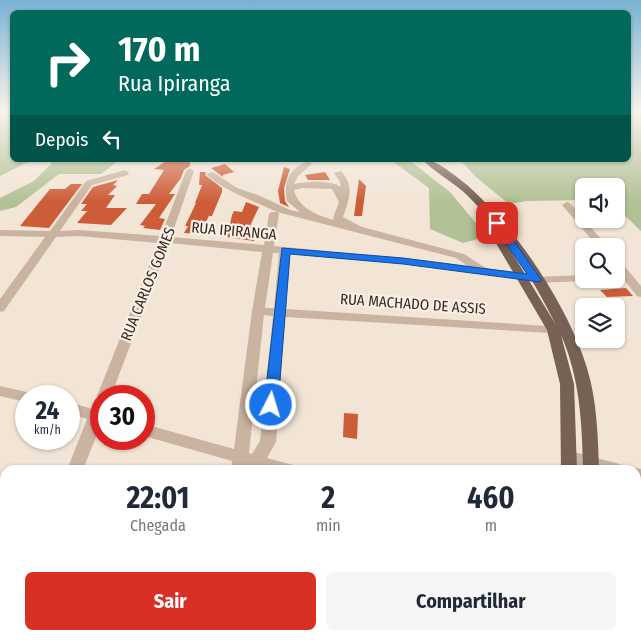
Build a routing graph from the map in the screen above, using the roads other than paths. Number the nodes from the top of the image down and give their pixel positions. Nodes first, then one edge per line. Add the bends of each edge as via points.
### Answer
1 (421, 162) edge
2 (430, 162) edge
3 (308, 164) dead end
4 (190, 171) dead end
5 (125, 173) dead end
6 (338, 173) dead end
7 (210, 174) dead end
8 (290, 186) junction
9 (344, 202) junction
10 (568, 205) dead end
11 (274, 214) dead end
12 (312, 217) junction
13 (333, 220) junction
14 (0, 232) edge
15 (51, 234) junction
16 (595, 238) edge
17 (166, 240) junction
18 (269, 249) junction
19 (286, 250) junction
20 (486, 272) junction
21 (522, 276) junction
22 (575, 278) edge
23 (625, 279) edge
24 (536, 280) junction
25 (641, 293) edge
26 (0, 308) edge
27 (258, 312) junction
28 (279, 312) junction
29 (553, 330) junction
30 (566, 331) junction
31 (108, 385) edge
32 (0, 391) edge
33 (15, 394) edge
34 (155, 434) edge
35 (90, 436) edge
36 (240, 463) edge
37 (569, 464) edge
38 (77, 465) edge
39 (256, 465) edge
40 (591, 465) edge

1 - 21 main road via 453,186 478,212
2 - 24 main road via 475,198 497,223
3 - 8 street via 295,173
4 - 17 street, RUA CARLOS GOMES
5 - 15 street via 89,183
6 - 9 street via 346,183
7 - 12 street via 234,190 287,212
8 - 9 street via 334,186
8 - 12 street via 292,201
9 - 13 street
10 - 16 street
11 - 18 street
12 - 13 street
13 - 20 street via 460,256
14 - 15 street, RUA IPIRANGA
15 - 17 street, RUA IPIRANGA
15 - 26 street
17 - 18 street, RUA IPIRANGA
17 - 31 street, RUA CARLOS GOMES
18 - 19 street, RUA IPIRANGA
18 - 27 street
19 - 20 street, RUA IPIRANGA
19 - 28 street
20 - 21 street, RUA IPIRANGA
21 - 24 street, RUA IPIRANGA
21 - 29 main road
22 - 24 street, RUA IPIRANGA
23 - 25 street
24 - 30 main road
27 - 28 street, RUA MACHADO DE ASSIS
27 - 36 street
28 - 29 street, RUA MACHADO DE ASSIS
28 - 39 street via 268,442
29 - 30 street, RUA MACHADO DE ASSIS
29 - 37 main road via 567,384
30 - 40 main road via 584,385
32 - 33 street
34 - 36 street
35 - 38 street

